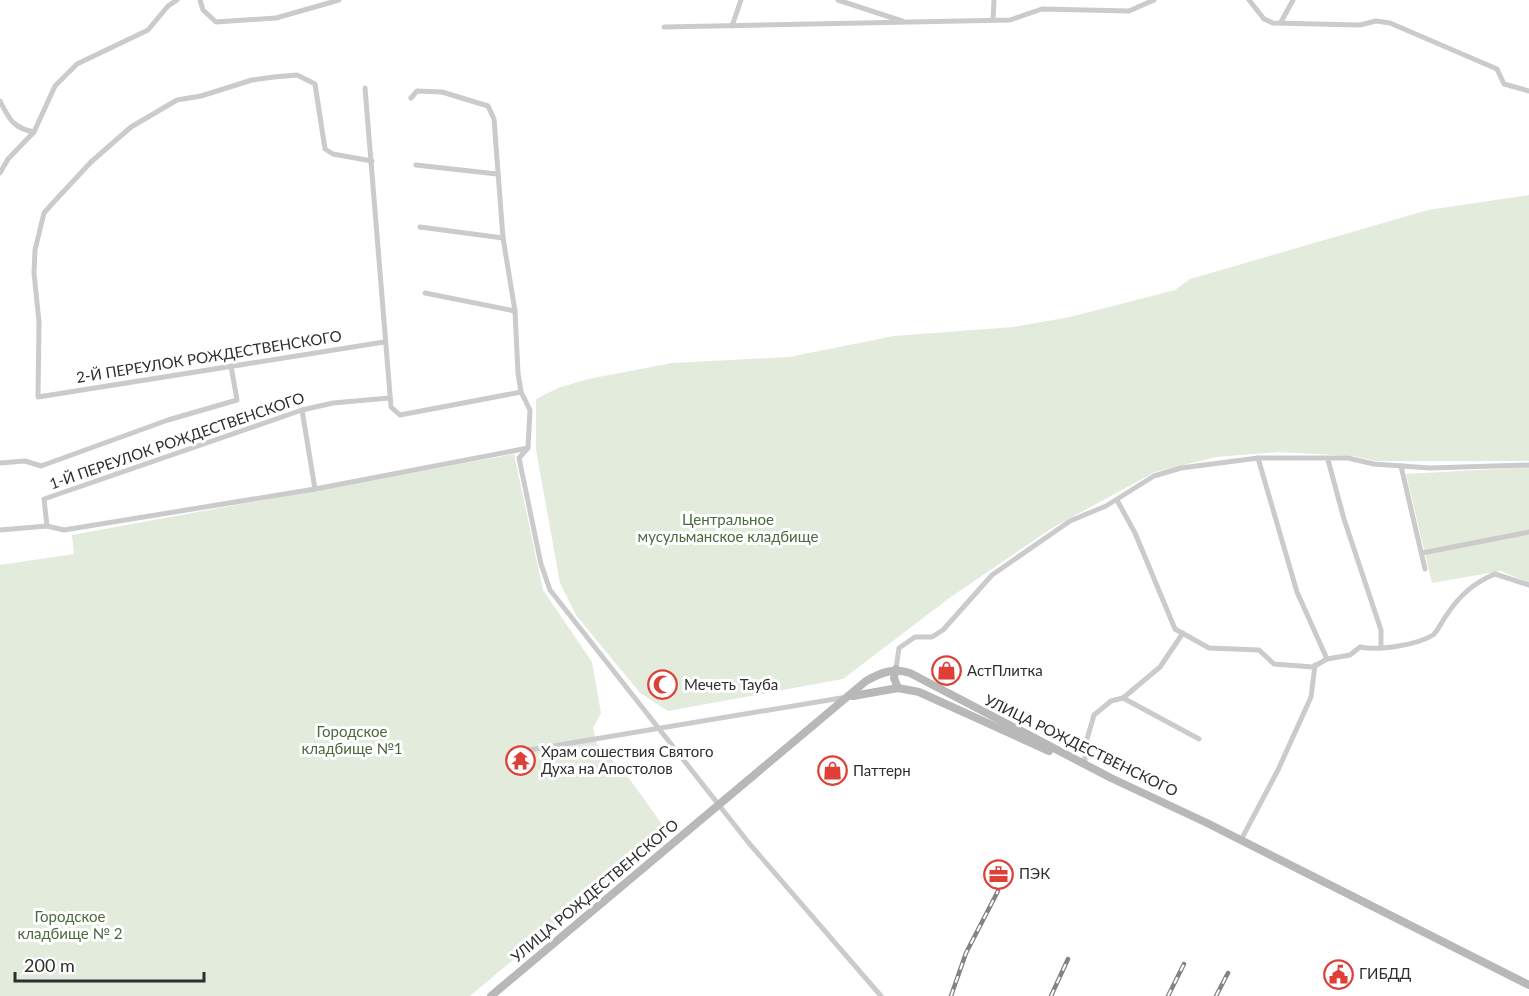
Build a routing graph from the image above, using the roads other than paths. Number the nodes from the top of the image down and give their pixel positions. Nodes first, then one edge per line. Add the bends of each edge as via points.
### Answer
1 (177, 0) edge
2 (200, 0) edge
3 (339, 0) edge
4 (741, 0) edge
5 (853, 0) edge
6 (994, 0) edge
7 (1154, 0) edge
8 (1249, 0) edge
9 (1293, 0) edge
10 (841, 1) edge
11 (993, 20) junction
12 (906, 22) junction
13 (1281, 22) junction
14 (732, 26) junction
15 (664, 27) dead end
16 (365, 88) dead end
17 (1529, 90) edge
18 (411, 98) dead end
19 (0, 101) edge
20 (34, 132) junction
21 (0, 155) edge
22 (8, 159) junction
23 (372, 161) junction
24 (416, 165) dead end
25 (0, 173) edge
26 (497, 174) junction
27 (420, 227) dead end
28 (503, 238) junction
29 (425, 293) dead end
30 (515, 311) junction
31 (384, 342) junction
32 (231, 366) junction
33 (521, 392) junction
34 (389, 398) junction
35 (302, 410) junction
36 (528, 448) junction
37 (1258, 458) junction
38 (1328, 460) junction
39 (0, 463) edge
40 (1529, 465) edge
41 (1401, 466) junction
42 (315, 489) junction
43 (1117, 500) junction
44 (47, 526) junction
45 (0, 530) edge
46 (1529, 532) edge
47 (1422, 553) junction
48 (1425, 569) dead end
49 (1529, 585) edge
50 (1184, 633) junction
51 (1381, 648) junction
52 (1327, 659) junction
53 (1315, 665) junction
54 (896, 669) junction
55 (910, 673) junction
56 (902, 689) junction
57 (850, 696) junction
58 (1123, 698) junction
59 (658, 727) junction
60 (1199, 738) dead end
61 (529, 750) dead end
62 (1085, 764) junction
63 (1111, 778) junction
64 (720, 805) junction
65 (1241, 840) junction
66 (1529, 985) edge
67 (491, 996) edge
68 (881, 996) edge

1 - 20 street via 148,30 77,64 55,86
2 - 3 street via 203,10 216,22 276,18
4 - 14 street
5 - 10 street
6 - 11 street
7 - 11 street via 1129,11 1042,9 1010,20
8 - 13 street via 1264,19
9 - 13 street
10 - 12 street
11 - 12 street
12 - 14 street
13 - 17 street via 1390,23 1497,69 1504,84
14 - 15 street
16 - 23 street
18 - 26 street via 417,91 428,90 488,106 494,119
19 - 20 street via 11,124
20 - 22 street
21 - 22 street
22 - 25 street
23 - 31 street
23 - 32 street, 2-Й ПЕРЕУЛОК РОЖДЕСТВЕНСКОГО via 325,149 315,84 297,75 252,80 177,100 131,127 90,162 44,213 34,273 39,322 38,397
24 - 26 street
26 - 28 street
27 - 28 street
28 - 30 street
29 - 30 street
30 - 33 street
31 - 32 street, 2-Й ПЕРЕУЛОК РОЖДЕСТВЕНСКОГО
31 - 34 street
32 - 39 street via 237,400 178,416 41,466 25,461
33 - 34 street via 400,415 391,407
33 - 36 street via 530,410
34 - 35 street, 1-Й ПЕРЕУЛОК РОЖДЕСТВЕНСКОГО
35 - 42 street
35 - 44 street, 1-Й ПЕРЕУЛОК РОЖДЕСТВЕНСКОГО via 44,499
36 - 42 street
36 - 59 street via 519,458 550,590
37 - 38 street
37 - 43 street via 1181,468 1154,476
37 - 52 street via 1297,592
38 - 41 street via 1348,458
38 - 51 street via 1381,630
40 - 41 street
41 - 47 street
42 - 44 street via 63,530
43 - 50 street via 1175,629
43 - 54 street via 1070,521 992,575 943,630 932,637 915,637 899,648
44 - 45 street
46 - 47 street
47 - 48 street
49 - 51 street via 1495,574 1477,582 1434,634
50 - 53 street via 1209,648 1259,650 1274,664
50 - 58 street via 1160,667
51 - 52 street via 1360,647 1350,655
52 - 53 street
53 - 65 street via 1311,697
54 - 55 main road, УЛИЦА РОЖДЕСТВЕНСКОГО
54 - 56 main road via 894,678
54 - 57 main road, УЛИЦА РОЖДЕСТВЕНСКОГО via 881,672
55 - 56 main road via 912,686
55 - 62 main road, УЛИЦА РОЖДЕСТВЕНСКОГО
56 - 57 main road
56 - 63 main road via 919,692
57 - 59 street
57 - 64 main road, УЛИЦА РОЖДЕСТВЕНСКОГО
58 - 60 street
58 - 62 street via 1111,701 1094,715
59 - 61 street
59 - 64 street
62 - 63 main road, УЛИЦА РОЖДЕСТВЕНСКОГО
63 - 65 main road, УЛИЦА РОЖДЕСТВЕНСКОГО
64 - 67 main road, УЛИЦА РОЖДЕСТВЕНСКОГО
64 - 68 street
65 - 66 main road, УЛИЦА РОЖДЕСТВЕНСКОГО

